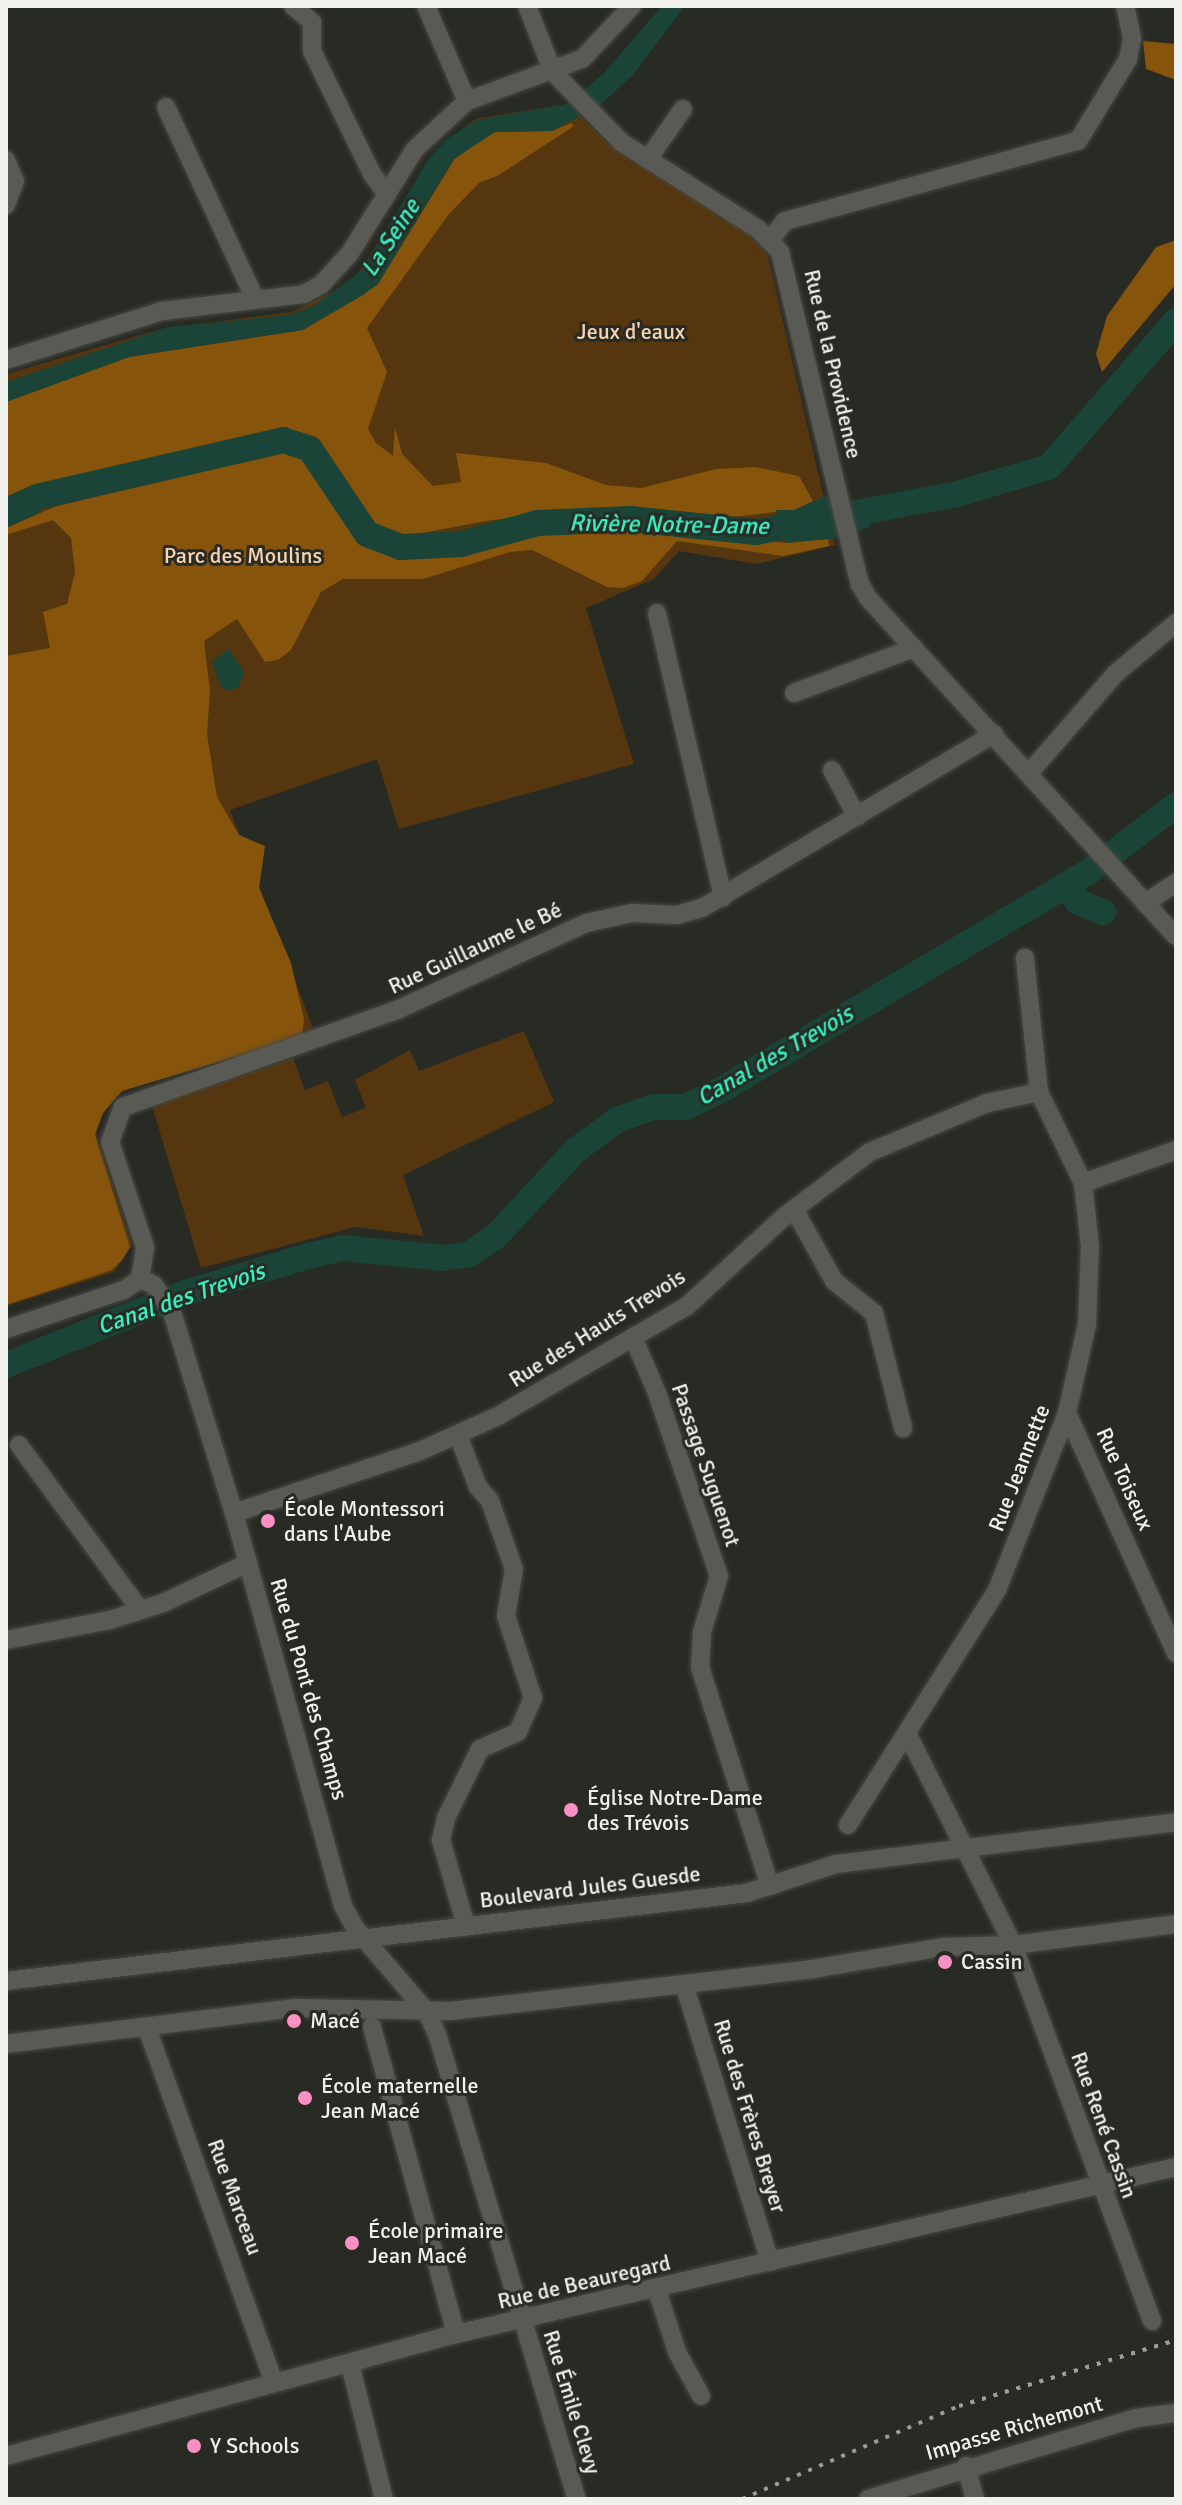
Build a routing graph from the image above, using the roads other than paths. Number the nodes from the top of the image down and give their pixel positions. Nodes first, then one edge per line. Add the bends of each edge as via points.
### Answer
1 (293, 6) edge
2 (426, 6) edge
3 (527, 6) edge
4 (632, 6) edge
5 (1125, 6) edge
6 (553, 72) junction
7 (467, 101) junction
8 (166, 107) dead end
9 (683, 109) dead end
10 (648, 159) junction
11 (6, 160) edge
12 (387, 194) junction
13 (6, 205) edge
14 (771, 239) junction
15 (255, 299) junction
16 (6, 360) edge
17 (657, 613) dead end
18 (1176, 623) edge
19 (914, 648) junction
20 (794, 693) dead end
21 (994, 734) junction
22 (832, 770) dead end
23 (1030, 772) junction
24 (857, 817) junction
25 (1176, 883) edge
26 (723, 897) junction
27 (1145, 903) junction
28 (1176, 936) edge
29 (1025, 958) dead end
30 (1039, 1092) junction
31 (1176, 1150) edge
32 (1083, 1183) junction
33 (794, 1209) junction
34 (147, 1282) junction
35 (6, 1329) edge
36 (633, 1337) junction
37 (1067, 1413) junction
38 (903, 1428) dead end
39 (458, 1435) junction
40 (19, 1445) dead end
41 (234, 1513) junction
42 (248, 1563) junction
43 (140, 1610) junction
44 (6, 1640) edge
45 (1176, 1653) edge
46 (909, 1737) junction
47 (1176, 1822) edge
48 (848, 1825) dead end
49 (964, 1848) junction
50 (770, 1886) junction
51 (1176, 1924) edge
52 (466, 1926) junction
53 (363, 1938) junction
54 (1013, 1945) junction
55 (6, 1981) edge
56 (684, 1984) junction
57 (427, 2012) junction
58 (372, 2027) dead end
59 (147, 2028) junction
60 (6, 2044) edge
61 (1176, 2167) edge
62 (1100, 2185) junction
63 (770, 2262) junction
64 (657, 2290) junction
65 (520, 2320) junction
66 (1152, 2321) dead end
67 (456, 2334) junction
68 (350, 2364) junction
69 (274, 2383) junction
70 (701, 2396) dead end
71 (1176, 2413) edge
72 (6, 2456) edge
73 (966, 2466) junction
74 (384, 2499) edge
75 (577, 2499) edge
76 (868, 2499) edge
77 (975, 2499) edge

1 - 12 street via 312,22 312,51
2 - 7 street
3 - 6 street
4 - 6 street via 598,48
5 - 14 street via 1132,38 1128,59 1078,141 785,221
6 - 7 street
6 - 10 street via 621,142
7 - 12 street via 415,149
8 - 15 street
9 - 10 street
10 - 14 street
11 - 13 street via 15,181
12 - 15 street via 350,253 321,285 304,294
14 - 19 street, Rue de la Providence via 786,268 868,598
15 - 16 street via 162,311
17 - 26 street
18 - 23 street via 1116,673
19 - 20 street
19 - 21 street, Rue de la Providence
21 - 23 street, Rue de la Providence
21 - 24 street, Rue Guillaume le Bé
22 - 24 street
23 - 27 street, Rue de la Providence
24 - 26 street, Rue Guillaume le Bé
25 - 27 street
26 - 34 street, Rue Guillaume le Bé via 677,915 632,913 586,923 397,1010 123,1107 110,1142 145,1247
27 - 28 street, Rue de la Providence
29 - 30 street, Rue Jeannette
30 - 32 street, Rue Jeannette
30 - 33 street, Rue des Hauts Trevois via 987,1103 870,1152
31 - 32 street
32 - 37 street, Rue Jeannette via 1090,1247 1087,1324
33 - 36 street, Rue des Hauts Trevois via 687,1306
33 - 38 street via 834,1281 874,1313
34 - 35 street
34 - 41 street, Rue du Pont des Champs via 172,1312
36 - 39 street, Rue des Hauts Trevois
36 - 50 street, Passage Suguenot via 719,1576 702,1632 700,1667
37 - 45 street, Rue Toiseux
37 - 46 street, Rue Jeannette via 997,1590
39 - 41 street, Rue des Hauts Trevois
39 - 52 street via 478,1487 490,1501 514,1569 506,1616 533,1698 518,1732 480,1749 446,1818 441,1840
40 - 43 street
41 - 42 street, Rue du Pont des Champs
42 - 43 street
42 - 53 street, Rue du Pont des Champs via 343,1906
43 - 44 street
46 - 48 street, Rue Jeannette
46 - 49 street, Rue René Cassin
47 - 49 street, Boulevard Jules Guesde
49 - 50 street, Boulevard Jules Guesde via 836,1864
49 - 54 street, Rue René Cassin
50 - 52 street, Boulevard Jules Guesde
51 - 54 street
52 - 53 street, Boulevard Jules Guesde
53 - 55 street, Boulevard Jules Guesde
53 - 57 street, Rue du Pont des Champs
54 - 56 street via 944,1947
54 - 62 street, Rue René Cassin
56 - 57 street
56 - 63 street, Rue des Frères Breyer
57 - 59 street via 297,2008
57 - 65 street, Rue Émile Clevy
58 - 67 street
59 - 60 street
59 - 69 street, Rue Marceau
61 - 62 street, Rue de Beauregard
62 - 63 street, Rue de Beauregard
62 - 66 street, Rue René Cassin
63 - 64 street, Rue de Beauregard
64 - 65 street, Rue de Beauregard
64 - 70 street via 677,2352
65 - 67 street, Rue de Beauregard
65 - 75 street, Rue Émile Clevy
67 - 68 street, Rue de Beauregard
68 - 69 street, Rue de Beauregard
68 - 74 street
69 - 72 street, Rue de Beauregard
71 - 73 street, Impasse Richemont via 1136,2418
73 - 76 street, Impasse Richemont
73 - 77 street

